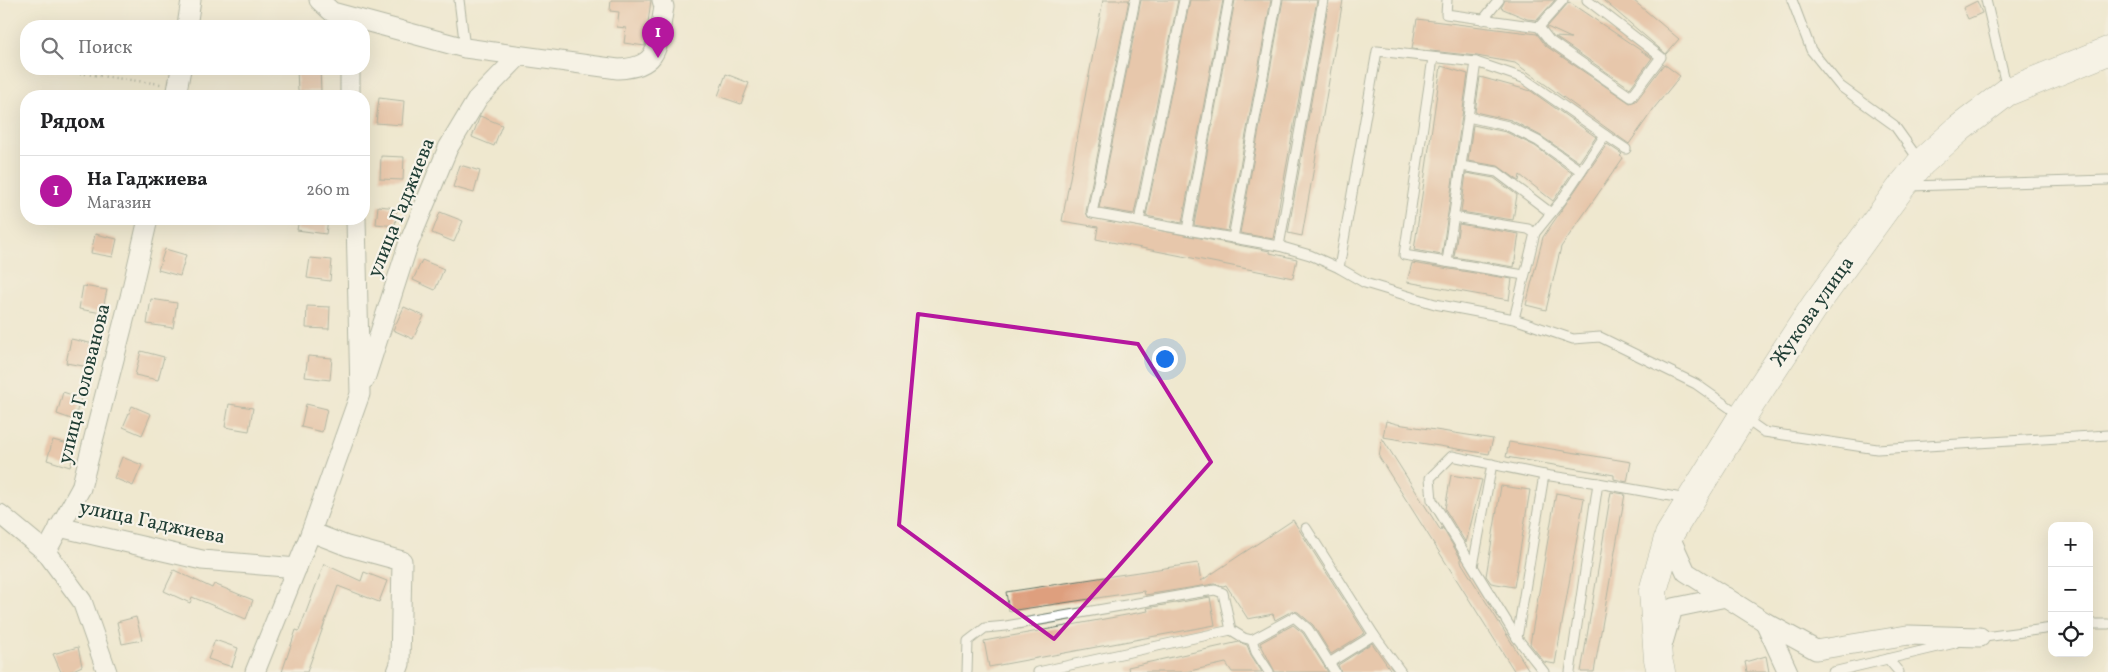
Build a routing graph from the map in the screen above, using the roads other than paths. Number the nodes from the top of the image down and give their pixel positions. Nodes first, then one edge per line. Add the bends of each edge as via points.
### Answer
1 (191, 0) edge
2 (459, 0) edge
3 (662, 0) edge
4 (1135, 0) edge
5 (1184, 0) edge
6 (1229, 0) edge
7 (1277, 0) edge
8 (1323, 0) edge
9 (1447, 0) edge
10 (1499, 0) edge
11 (1563, 0) edge
12 (1587, 0) edge
13 (1792, 0) edge
14 (1986, 0) edge
15 (330, 13) edge
16 (188, 20) edge
17 (357, 20) edge
18 (1483, 20) junction
19 (370, 23) edge
20 (1539, 28) junction
21 (465, 48) junction
22 (2108, 51) edge
23 (519, 56) junction
24 (1433, 58) junction
25 (1476, 62) junction
26 (350, 75) edge
27 (350, 90) edge
28 (2007, 92) junction
29 (1468, 117) junction
30 (1605, 135) junction
31 (1626, 149) dead end
32 (1921, 163) junction
33 (1461, 166) junction
34 (1581, 171) junction
35 (2108, 180) edge
36 (1902, 186) junction
37 (1551, 213) junction
38 (1453, 217) junction
39 (1139, 221) junction
40 (147, 225) edge
41 (356, 225) edge
42 (1187, 230) junction
43 (1534, 233) junction
44 (1233, 238) junction
45 (1279, 246) junction
46 (1447, 262) junction
47 (1339, 268) junction
48 (1524, 275) junction
49 (1514, 319) junction
50 (360, 394) junction
51 (1742, 417) junction
52 (2108, 435) edge
53 (1492, 464) junction
54 (1544, 475) junction
55 (1598, 483) junction
56 (1691, 499) junction
57 (0, 514) edge
58 (59, 527) junction
59 (1306, 528) dead end
60 (311, 532) junction
61 (1669, 535) junction
62 (46, 552) junction
63 (1473, 566) junction
64 (297, 568) junction
65 (1726, 597) junction
66 (1765, 622) junction
67 (2093, 624) edge
68 (2108, 624) edge
69 (2048, 628) edge
70 (1231, 630) junction
71 (1374, 635) junction
72 (1980, 637) junction
73 (1517, 638) junction
74 (1252, 640) junction
75 (1888, 659) junction
76 (1329, 662) junction
77 (1660, 665) edge
78 (108, 672) edge
79 (255, 672) edge
80 (397, 672) edge
81 (967, 672) edge
82 (1038, 672) edge
83 (1269, 672) edge
84 (1335, 672) edge
85 (1401, 672) edge
86 (1544, 672) edge
87 (1570, 672) edge
88 (1788, 672) edge
89 (1833, 672) edge
90 (1899, 672) edge

1 - 16 street
2 - 21 lane
3 - 23 street via 664,7 655,52 646,63 636,68 618,69
4 - 39 lane via 1092,213
5 - 39 lane
6 - 42 lane
7 - 44 lane
8 - 45 lane
9 - 18 lane via 1446,14
10 - 18 lane
11 - 20 lane
12 - 20 lane via 1661,57 1631,96 1550,41
13 - 32 lane via 1811,50 1840,86 1894,125
14 - 28 lane
15 - 17 street
18 - 20 lane
19 - 21 street
21 - 23 street
22 - 28 main road, Жукова улица
23 - 50 street, улица Гаджиева via 478,98 448,148 408,245
24 - 25 lane
24 - 46 lane via 1404,255
24 - 47 lane via 1378,51
25 - 29 lane
25 - 30 lane via 1524,78
26 - 27 street
28 - 32 main road, Жукова улица
29 - 33 lane
29 - 34 lane via 1508,126 1538,141
30 - 31 lane
30 - 34 lane
32 - 36 main road, Жукова улица
33 - 37 lane via 1497,172
33 - 38 lane
34 - 37 lane
35 - 36 lane
36 - 51 main road, Жукова улица via 1816,304
37 - 43 lane
38 - 43 lane via 1528,229
38 - 46 lane
39 - 42 lane
40 - 58 street, улица Голованова via 82,488
41 - 50 street, улица Гаджиева
42 - 44 lane
43 - 48 lane
44 - 45 lane
45 - 47 lane
46 - 48 lane
47 - 49 lane via 1365,283 1435,304
48 - 49 lane
49 - 51 lane via 1573,339 1600,337 1696,384
50 - 60 street, улица Гаджиева
51 - 52 lane via 1764,432 1876,449
51 - 56 main road, Жукова улица
53 - 54 lane
53 - 63 lane
53 - 63 lane via 1452,456 1430,478 1432,500
54 - 55 lane
54 - 73 lane
55 - 56 lane
55 - 87 lane
56 - 61 main road, Жукова улица
57 - 62 street
58 - 62 street, улица Голованова
58 - 64 street, улица Гаджиева via 202,560
59 - 71 lane
60 - 64 street, улица Гаджиева
60 - 80 street via 402,561 400,664
61 - 65 street via 1686,572
61 - 77 main road, Жукова улица via 1653,591
62 - 78 street via 82,601
63 - 73 lane
64 - 79 street, улица Гаджиева
65 - 66 street
65 - 77 street via 1673,608
66 - 72 street via 1816,650 1908,635
66 - 88 street
67 - 68 lane
69 - 72 lane
70 - 74 lane
70 - 81 lane via 1223,594 1214,590 1195,593 985,628 968,641
70 - 82 lane
71 - 76 lane
71 - 85 lane
72 - 75 lane
73 - 86 lane
74 - 76 lane via 1294,617 1308,629
74 - 83 lane
75 - 89 lane
75 - 90 lane
76 - 84 lane

